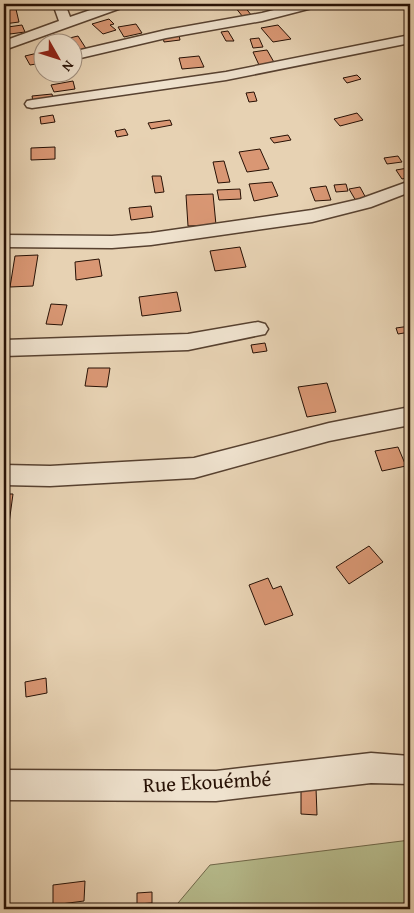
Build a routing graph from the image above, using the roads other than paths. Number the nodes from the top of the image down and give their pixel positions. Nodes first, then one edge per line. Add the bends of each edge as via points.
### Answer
1 (59, 4) edge
2 (119, 4) edge
3 (311, 4) edge
4 (66, 23) junction
5 (410, 39) edge
6 (4, 46) edge
7 (82, 54) edge
8 (32, 104) dead end
9 (410, 186) edge
10 (4, 241) edge
11 (258, 329) dead end
12 (4, 348) edge
13 (410, 416) edge
14 (4, 474) edge
15 (410, 770) edge
16 (4, 785) edge

1 - 4 street
2 - 4 street
3 - 7 street
4 - 6 street
5 - 8 street via 226,76
9 - 10 street via 365,203 312,216 151,239
11 - 12 street via 188,342
13 - 14 street via 329,432 194,468 50,476
15 - 16 street, Rue Ekouémbé via 371,768 216,786

